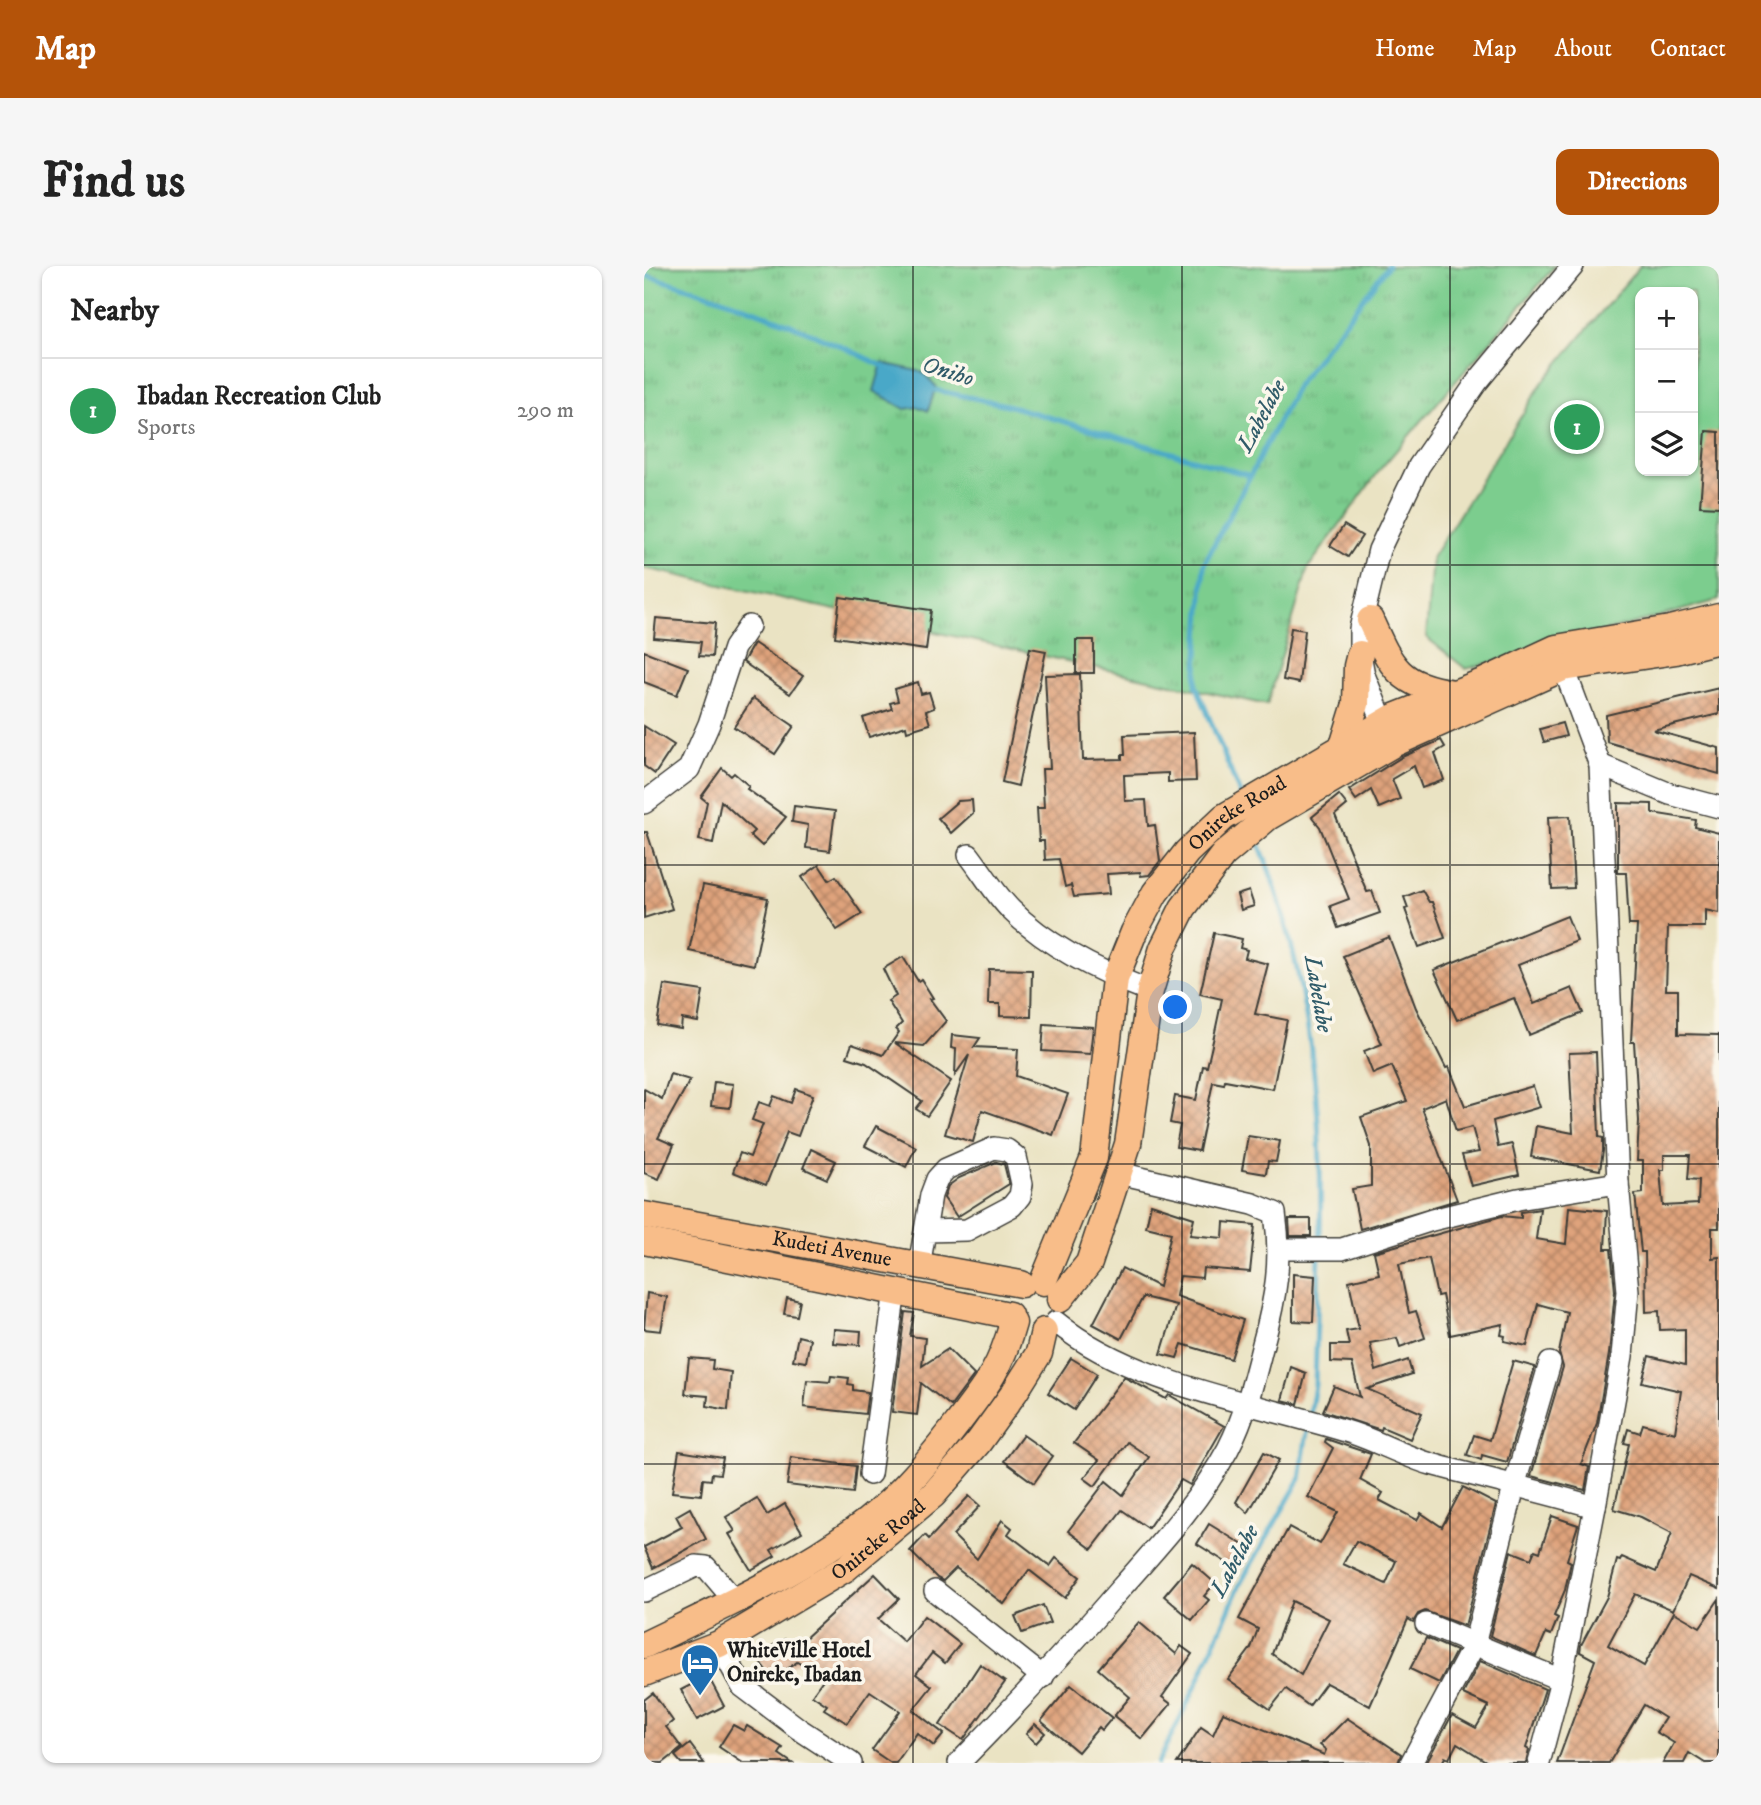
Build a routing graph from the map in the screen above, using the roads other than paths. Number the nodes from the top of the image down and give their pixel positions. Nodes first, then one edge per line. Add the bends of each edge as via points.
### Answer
1 (1573, 266) edge
2 (1372, 582) junction
3 (1719, 617) edge
4 (1370, 620) junction
5 (749, 626) dead end
6 (1719, 640) edge
7 (1360, 654) junction
8 (1560, 658) junction
9 (1454, 693) junction
10 (1393, 731) junction
11 (1343, 746) junction
12 (1600, 765) junction
13 (644, 803) edge
14 (1262, 807) junction
15 (1719, 807) edge
16 (969, 855) dead end
17 (1115, 979) junction
18 (1150, 991) junction
19 (1119, 1173) junction
20 (1618, 1183) junction
21 (644, 1215) edge
22 (926, 1231) junction
23 (644, 1241) edge
24 (1280, 1249) junction
25 (919, 1267) junction
26 (895, 1290) junction
27 (1045, 1304) junction
28 (1011, 1319) junction
29 (1550, 1363) dead end
30 (1247, 1406) junction
31 (870, 1474) dead end
32 (1515, 1483) junction
33 (1595, 1507) junction
34 (644, 1591) edge
35 (935, 1591) dead end
36 (735, 1601) junction
37 (1426, 1624) dead end
38 (719, 1644) junction
39 (644, 1645) edge
40 (1474, 1645) junction
41 (644, 1673) edge
42 (1043, 1678) junction
43 (1561, 1680) junction
44 (851, 1763) edge
45 (959, 1763) edge
46 (1411, 1763) edge
47 (1539, 1763) edge

1 - 2 street via 1477,382 1419,466 1379,550
2 - 4 street
2 - 7 street via 1360,629
3 - 8 main road, Onireke Road
4 - 9 main road via 1385,653 1409,682
4 - 10 street via 1374,667
5 - 13 street via 734,648 689,769
6 - 8 main road, Onireke Road via 1676,651
7 - 10 street via 1364,675
7 - 11 main road via 1356,704
8 - 9 main road, Onireke Road
8 - 10 main road, Onireke Road
8 - 12 street
9 - 10 main road, Onireke Road
10 - 11 main road, Onireke Road
10 - 14 main road, Onireke Road
11 - 14 main road, Onireke Road
12 - 15 street via 1670,794
12 - 20 street
14 - 17 main road, Onireke Road via 1224,817 1187,852 1154,893
14 - 18 main road, Onireke Road via 1241,840 1215,865 1183,908 1163,948
16 - 17 street via 1011,910
17 - 18 street
17 - 27 main road, Onireke Road via 1094,1158
18 - 19 main road, Onireke Road via 1136,1106
19 - 24 street via 1253,1203 1275,1213
19 - 27 main road, Onireke Road via 1089,1263
20 - 24 street via 1518,1199 1342,1249
20 - 33 street via 1628,1291 1622,1356
21 - 25 main road, Kudeti Avenue
22 - 22 street via 931,1195 946,1169 994,1148 1016,1157 1022,1184 1012,1206 967,1230
22 - 25 street
23 - 26 main road, Kudeti Avenue
24 - 30 street via 1267,1329
25 - 27 main road, Kudeti Avenue
26 - 28 main road, Kudeti Avenue
26 - 31 street
27 - 28 main road, Kudeti Avenue via 1033,1333
27 - 28 main road, Onireke Road via 1009,1297
27 - 30 street via 1081,1343
27 - 38 main road, Onireke Road via 1039,1353 978,1443 933,1495 846,1568
28 - 36 main road, Onireke Road via 1003,1360 993,1377 920,1472 868,1520 811,1560
29 - 32 street
30 - 32 street via 1351,1433 1429,1463
30 - 42 street via 1205,1488
32 - 33 street
32 - 40 street
33 - 43 street
34 - 36 street via 696,1566 706,1567
35 - 42 street
36 - 39 main road, Onireke Road
37 - 40 street
38 - 41 main road, Onireke Road
38 - 44 street via 742,1686
40 - 43 street
40 - 46 street
42 - 45 street
43 - 47 street

